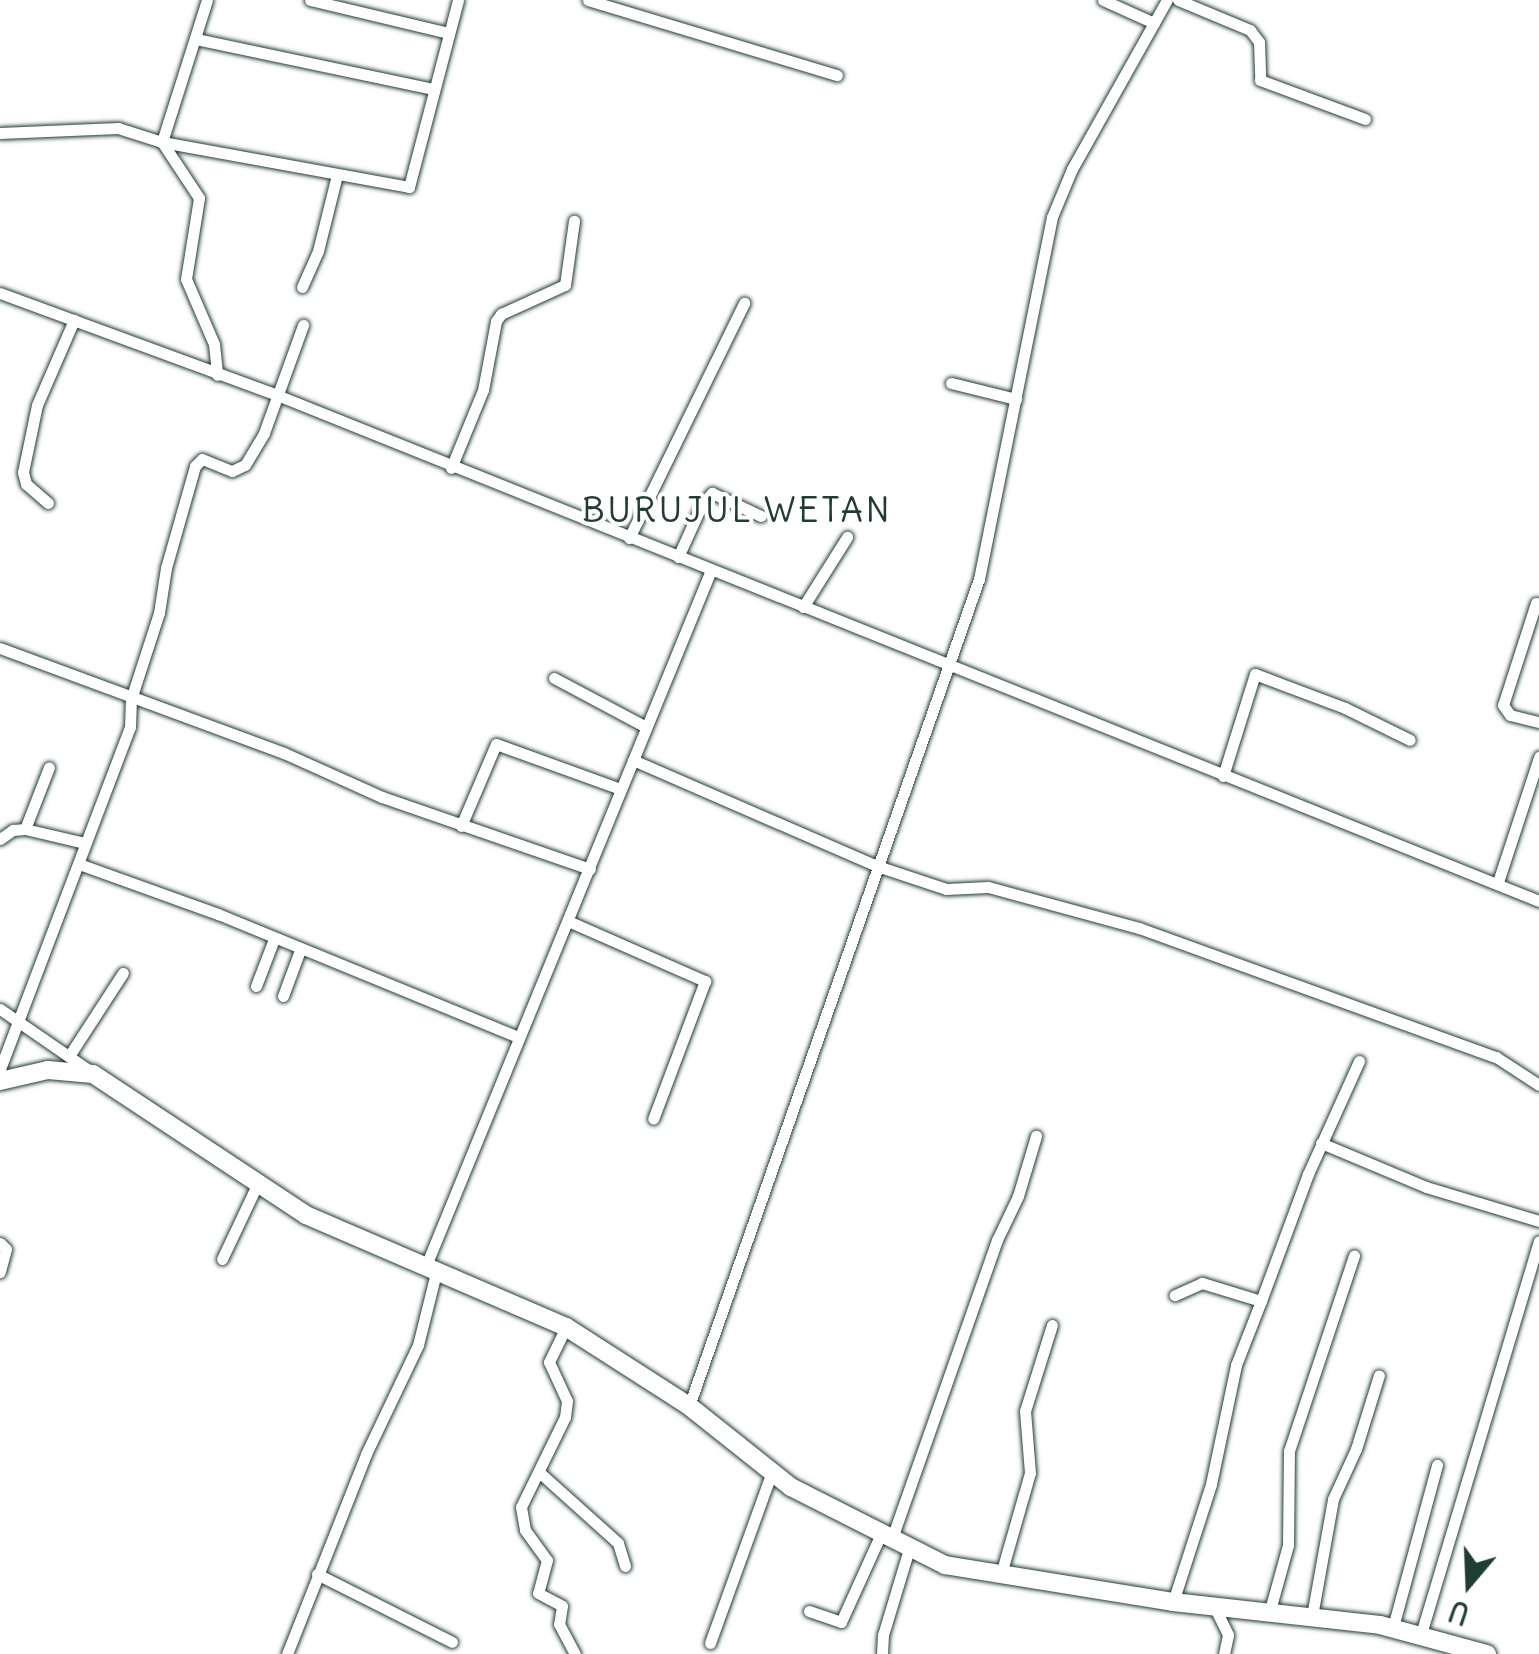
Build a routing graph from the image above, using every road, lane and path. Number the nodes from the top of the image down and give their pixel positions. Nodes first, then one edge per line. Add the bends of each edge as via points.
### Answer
1 (207, 0) edge
2 (310, 0) edge
3 (458, 0) edge
4 (588, 0) edge
5 (1103, 0) edge
6 (1167, 0) edge
7 (1178, 0) edge
8 (1154, 23) junction
9 (450, 34) junction
10 (196, 39) junction
11 (837, 75) dead end
12 (434, 89) junction
13 (1364, 119) dead end
14 (0, 133) edge
15 (162, 142) junction
16 (337, 175) junction
17 (574, 221) dead end
18 (302, 287) dead end
19 (0, 293) edge
20 (744, 303) dead end
21 (74, 320) junction
22 (302, 325) dead end
23 (218, 375) junction
24 (951, 383) dead end
25 (277, 395) junction
26 (1016, 398) junction
27 (452, 468) junction
28 (48, 503) dead end
29 (761, 516) dead end
30 (847, 536) dead end
31 (629, 538) junction
32 (678, 556) junction
33 (711, 570) junction
34 (1536, 603) edge
35 (804, 608) junction
36 (0, 648) edge
37 (946, 665) junction
38 (554, 678) dead end
39 (131, 699) junction
40 (1539, 722) edge
41 (646, 726) junction
42 (1410, 740) dead end
43 (1539, 758) edge
44 (633, 760) junction
45 (49, 767) dead end
46 (1223, 776) junction
47 (620, 790) junction
48 (461, 826) junction
49 (25, 830) junction
50 (0, 839) edge
51 (86, 843) junction
52 (79, 864) junction
53 (878, 866) junction
54 (590, 870) junction
55 (1498, 882) junction
56 (1539, 902) edge
57 (568, 921) junction
58 (274, 939) junction
59 (300, 950) junction
60 (122, 973) dead end
61 (256, 986) dead end
62 (283, 996) dead end
63 (0, 1009) edge
64 (20, 1020) junction
65 (518, 1037) junction
66 (69, 1056) junction
67 (1360, 1061) dead end
68 (0, 1069) edge
69 (93, 1074) junction
70 (0, 1081) edge
71 (1539, 1084) edge
72 (653, 1119) dead end
73 (1036, 1136) dead end
74 (1321, 1143) junction
75 (258, 1184) junction
76 (1539, 1221) edge
77 (1539, 1241) edge
78 (0, 1243) edge
79 (1354, 1256) dead end
80 (222, 1258) dead end
81 (430, 1270) junction
82 (0, 1272) edge
83 (1532, 1287) edge
84 (1175, 1295) dead end
85 (1261, 1301) junction
86 (1052, 1325) dead end
87 (566, 1327) junction
88 (1379, 1375) dead end
89 (689, 1406) junction
90 (1438, 1465) dead end
91 (539, 1472) junction
92 (772, 1472) junction
93 (893, 1542) junction
94 (625, 1566) dead end
95 (317, 1574) junction
96 (1001, 1574) junction
97 (1174, 1602) junction
98 (1215, 1608) junction
99 (1270, 1610) junction
100 (808, 1611) dead end
101 (1312, 1616) junction
102 (1393, 1628) junction
103 (1420, 1634) junction
104 (452, 1642) dead end
105 (710, 1644) dead end
106 (287, 1654) edge
107 (575, 1654) edge
108 (882, 1654) edge
109 (1224, 1654) edge
110 (1487, 1654) edge

1 - 10 street
2 - 9 street
3 - 9 street
4 - 11 street
5 - 8 street
6 - 8 street
7 - 13 street via 1250,30 1259,42 1256,74 1266,84
8 - 26 street via 1052,216
9 - 12 street
10 - 12 street
10 - 15 street
12 - 16 street via 409,187
14 - 15 street via 118,128
15 - 16 street
15 - 23 street via 199,198 186,279 212,338
16 - 18 street
17 - 27 street via 565,285 496,321 483,390
19 - 21 street
20 - 31 street
21 - 23 street
21 - 28 street via 37,405 23,472 26,484
22 - 25 street
23 - 25 street
24 - 26 street
25 - 27 street
25 - 39 street via 241,469 208,460 195,466
26 - 37 street via 991,532
27 - 31 street
29 - 32 street via 712,493
30 - 35 street
31 - 32 street
32 - 33 street
33 - 35 street
33 - 41 street
34 - 40 street via 1503,706 1510,715
35 - 37 street
36 - 39 street
37 - 46 street
37 - 53 street
38 - 41 street
39 - 48 street
39 - 51 street via 130,728
41 - 44 street
42 - 46 street via 1255,674
43 - 55 street
44 - 47 street
44 - 53 street
45 - 49 street
46 - 55 street
47 - 48 street via 496,744
47 - 54 street
48 - 54 street
49 - 50 street
49 - 51 street
51 - 52 street
52 - 58 street
52 - 64 street
53 - 71 street via 946,890 988,886 1139,928 1496,1057
53 - 89 street
54 - 57 street
55 - 56 street
57 - 65 street
57 - 72 street via 706,981
58 - 59 street
58 - 61 street
59 - 62 street
59 - 65 street
60 - 66 street
63 - 64 street
64 - 66 street
64 - 68 street
65 - 81 street
66 - 69 street
67 - 74 street
69 - 70 highway via 48,1070
69 - 75 highway
73 - 93 street
74 - 76 street via 1426,1187
74 - 85 street
75 - 80 street
75 - 81 highway via 330,1227
77 - 83 street
78 - 82 street via 6,1249
79 - 99 street via 1288,1452 1288,1545
81 - 87 highway
81 - 95 street via 418,1346
83 - 103 street
84 - 85 street via 1202,1283
85 - 97 street via 1236,1364 1210,1484
86 - 96 street via 1025,1411 1030,1473
87 - 89 highway
87 - 91 street via 549,1362 567,1401 565,1416
88 - 101 street via 1333,1499
89 - 92 highway
90 - 102 street
91 - 94 street via 618,1543
91 - 107 street via 523,1500 522,1521 547,1560 538,1592 562,1606 559,1623
92 - 93 highway
92 - 105 street
93 - 96 highway via 945,1564
93 - 100 street via 841,1622
93 - 108 street
95 - 104 street
95 - 106 street
96 - 97 highway
97 - 98 highway
98 - 99 highway
98 - 109 street via 1228,1635
99 - 101 highway
101 - 102 highway
102 - 103 highway
103 - 110 highway

